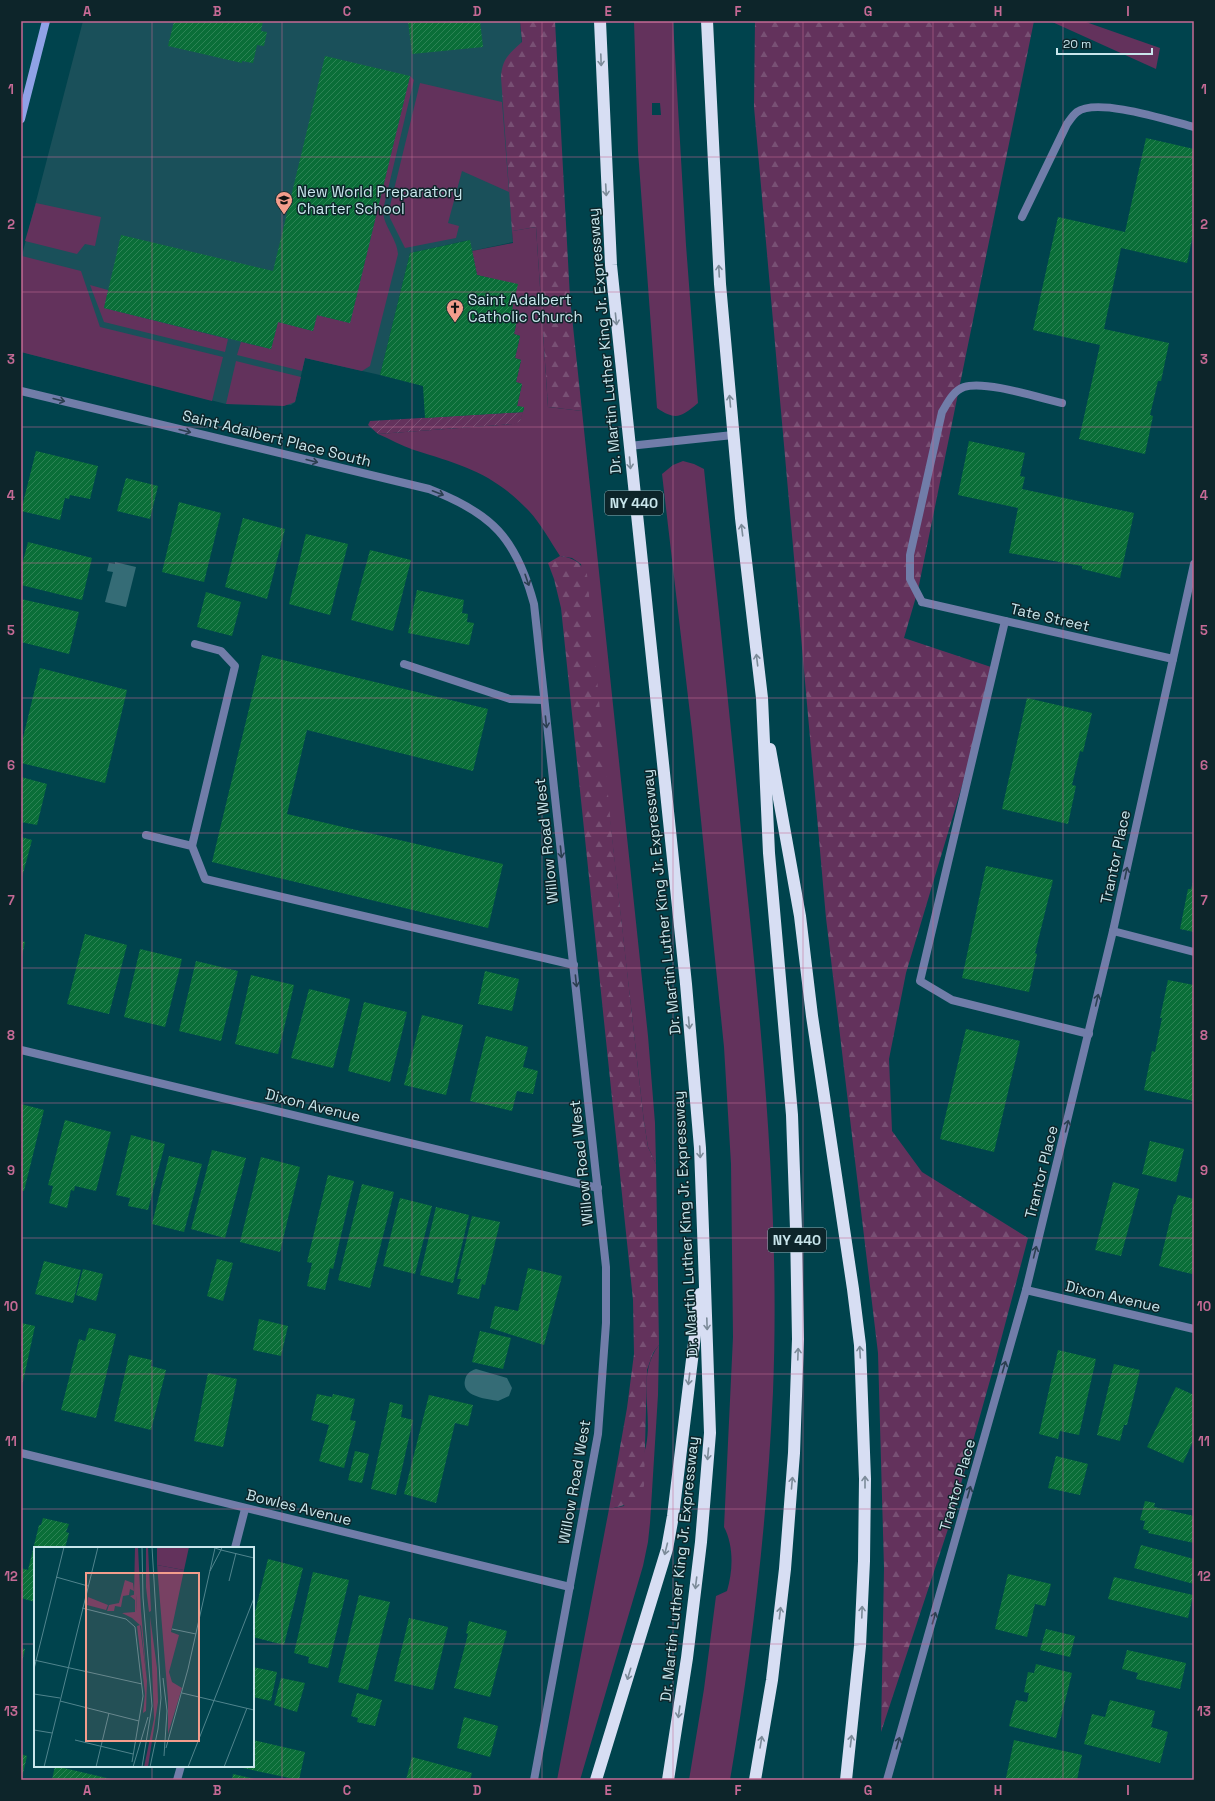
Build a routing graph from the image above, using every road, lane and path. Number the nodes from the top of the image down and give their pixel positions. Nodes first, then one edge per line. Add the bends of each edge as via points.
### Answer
1 (46, 21) edge
2 (600, 21) edge
3 (707, 21) edge
4 (21, 119) edge
5 (1194, 127) edge
6 (1022, 217) dead end
7 (21, 391) edge
8 (1062, 403) dead end
9 (733, 435) junction
10 (629, 446) junction
11 (510, 545) joint
12 (1194, 564) edge
13 (1005, 621) junction
14 (195, 644) dead end
15 (1173, 659) junction
16 (404, 664) dead end
17 (762, 698) junction
18 (544, 700) junction
19 (146, 835) dead end
20 (192, 846) junction
21 (1113, 931) junction
22 (1194, 952) edge
23 (574, 965) junction
24 (1089, 1034) junction
25 (21, 1050) edge
26 (598, 1188) junction
27 (704, 1257) junction
28 (1026, 1290) junction
29 (1194, 1330) edge
30 (21, 1453) edge
31 (245, 1508) junction
32 (235, 1547) edge
33 (570, 1587) junction
34 (181, 1767) edge
35 (177, 1780) edge
36 (534, 1780) edge
37 (596, 1780) edge
38 (668, 1780) edge
39 (755, 1780) edge
40 (846, 1780) edge
41 (887, 1780) edge

1 - 4 main road
2 -> 10 highway, Dr. Martin Luther King Jr. Expressway / NY 440 via 611,264
9 -> 3 highway, NY 440 via 718,254
5 - 6 street via 1126,110 1098,106 1078,111 1067,124
7 -> 11 street, Saint Adalbert Place South via 429,489 477,511 495,526
8 - 13 street, Tate Street via 986,385 965,387 952,395 942,412 910,556 910,579 922,602
9 - 10 street
17 -> 9 highway, NY 440
10 -> 27 highway, Dr. Martin Luther King Jr. Expressway / NY 440 via 686,984 700,1148
11 -> 18 street, Willow Road West via 527,579 534,604
12 - 15 street, Trantor Place
13 - 15 street, Tate Street
13 - 24 street via 920,981 952,1000
14 - 20 street via 221,651 235,666
21 -> 15 street, Trantor Place
16 - 18 street via 510,699
39 -> 17 highway, NY 440 via 772,1680 785,1569 794,1453 798,1339 792,1115 769,853
40 -> 17 highway via 860,1646 864,1560 865,1479 860,1345 800,916
18 -> 23 street, Willow Road West
19 - 20 street
20 - 23 street via 205,880
21 - 22 street
24 -> 21 street, Trantor Place
23 -> 26 street, Willow Road West
28 -> 24 street, Trantor Place
25 - 26 street, Dixon Avenue
26 - 33 street, Willow Road West via 606,1267 603,1379 598,1434
27 -> 37 highway via 667,1549
27 -> 38 highway, Dr. Martin Luther King Jr. Expressway / NY 440 via 710,1433 701,1542 687,1658
28 - 29 street, Dixon Avenue
41 -> 28 street, Trantor Place
30 - 31 street, Bowles Avenue
31 - 32 street
31 - 33 street, Bowles Avenue
33 - 36 street, Willow Road West
34 - 35 street

